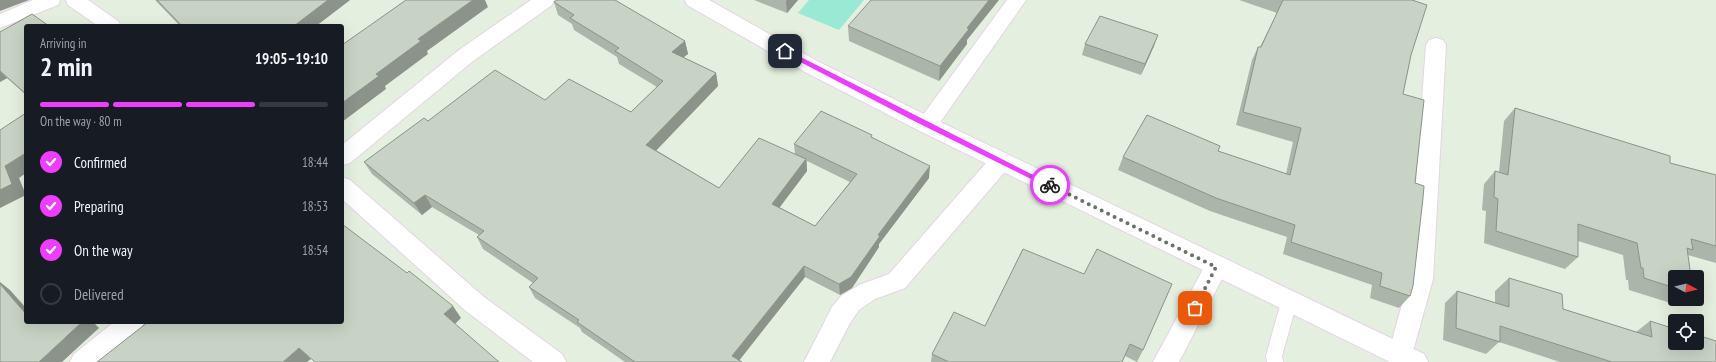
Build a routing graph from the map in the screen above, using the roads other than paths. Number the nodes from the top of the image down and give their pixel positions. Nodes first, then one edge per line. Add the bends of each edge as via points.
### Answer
1 (51, 0) edge
2 (75, 0) edge
3 (545, 0) edge
4 (694, 0) edge
5 (1017, 0) edge
6 (0, 21) edge
7 (108, 24) edge
8 (1436, 45) dead end
9 (927, 125) junction
10 (344, 155) edge
11 (1001, 161) junction
12 (344, 188) edge
13 (1216, 267) junction
14 (1289, 302) junction
15 (130, 324) edge
16 (1408, 359) edge
17 (83, 362) edge
18 (553, 362) edge
19 (817, 362) edge
20 (1166, 362) edge
21 (1275, 362) edge

1 - 6 street
2 - 7 street
3 - 10 street via 473,50
4 - 9 street via 810,66
5 - 9 street
8 - 16 street via 1422,279
9 - 11 street
11 - 13 street
11 - 19 street via 897,281 867,292 850,303
12 - 18 street via 475,304
13 - 14 street
13 - 20 street
14 - 16 street
14 - 21 lane via 1274,356
15 - 17 street

